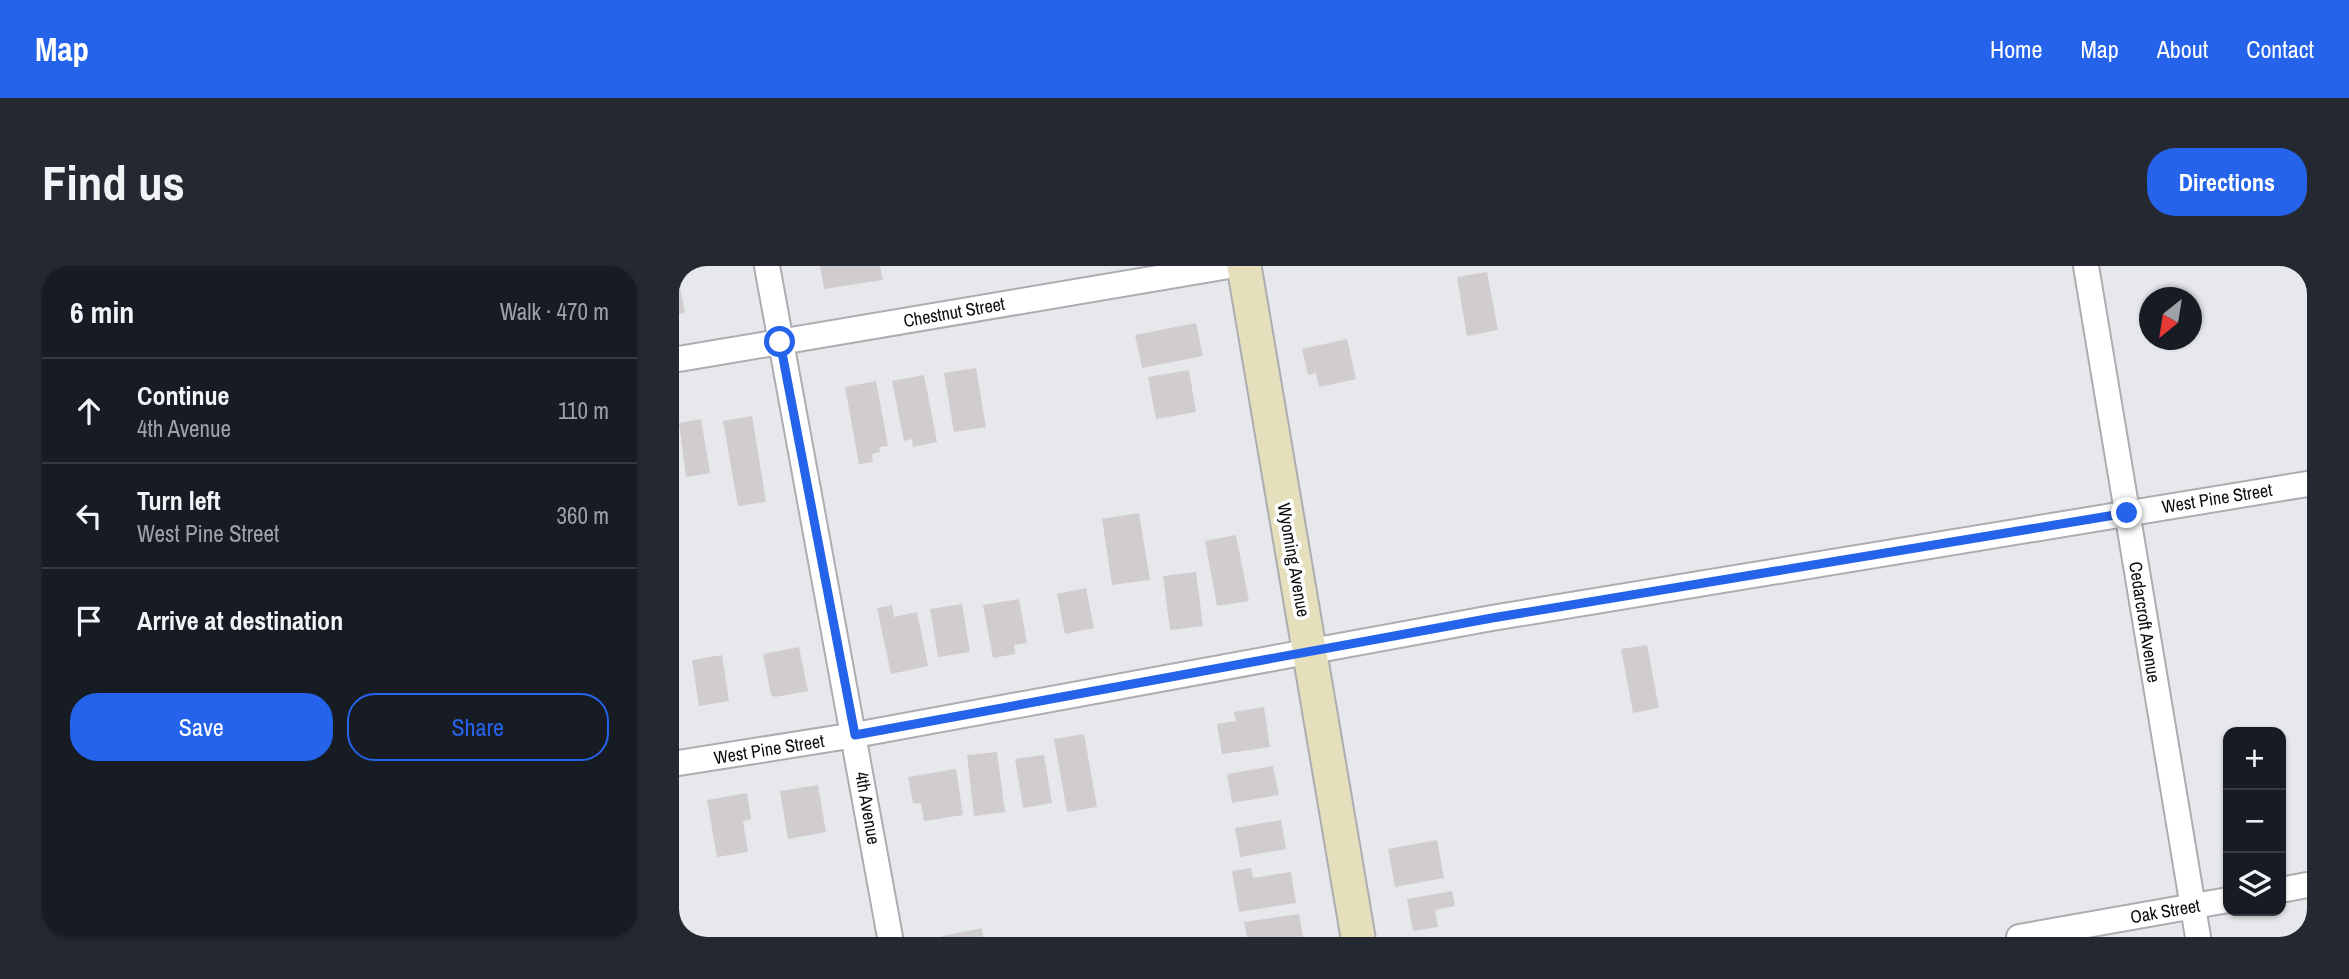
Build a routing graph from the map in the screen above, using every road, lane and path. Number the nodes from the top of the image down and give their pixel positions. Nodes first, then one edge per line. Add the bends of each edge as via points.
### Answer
1 (767, 266) edge
2 (1229, 266) edge
3 (1244, 266) edge
4 (2086, 266) edge
5 (780, 342) junction
6 (679, 359) edge
7 (2307, 484) edge
8 (2127, 513) junction
9 (1309, 652) junction
10 (855, 735) junction
11 (679, 763) edge
12 (2307, 885) edge
13 (2286, 889) edge
14 (2223, 901) edge
15 (2193, 906) junction
16 (890, 937) edge
17 (1358, 937) edge
18 (2019, 937) edge
19 (2198, 937) edge

1 - 5 street, 4th Avenue
2 - 5 street, Chestnut Street
3 - 9 street, Wyoming Avenue
4 - 8 street, Cedarcroft Avenue
5 - 6 street, Chestnut Street
5 - 10 street, 4th Avenue
7 - 8 street, West Pine Street
8 - 9 street, West Pine Street
8 - 15 street, Cedarcroft Avenue
9 - 10 street, West Pine Street
9 - 17 street, Wyoming Avenue
10 - 11 street, West Pine Street
10 - 16 street, 4th Avenue
12 - 13 street
14 - 15 street, Oak Street
15 - 18 street, Oak Street
15 - 19 street, Cedarcroft Avenue

